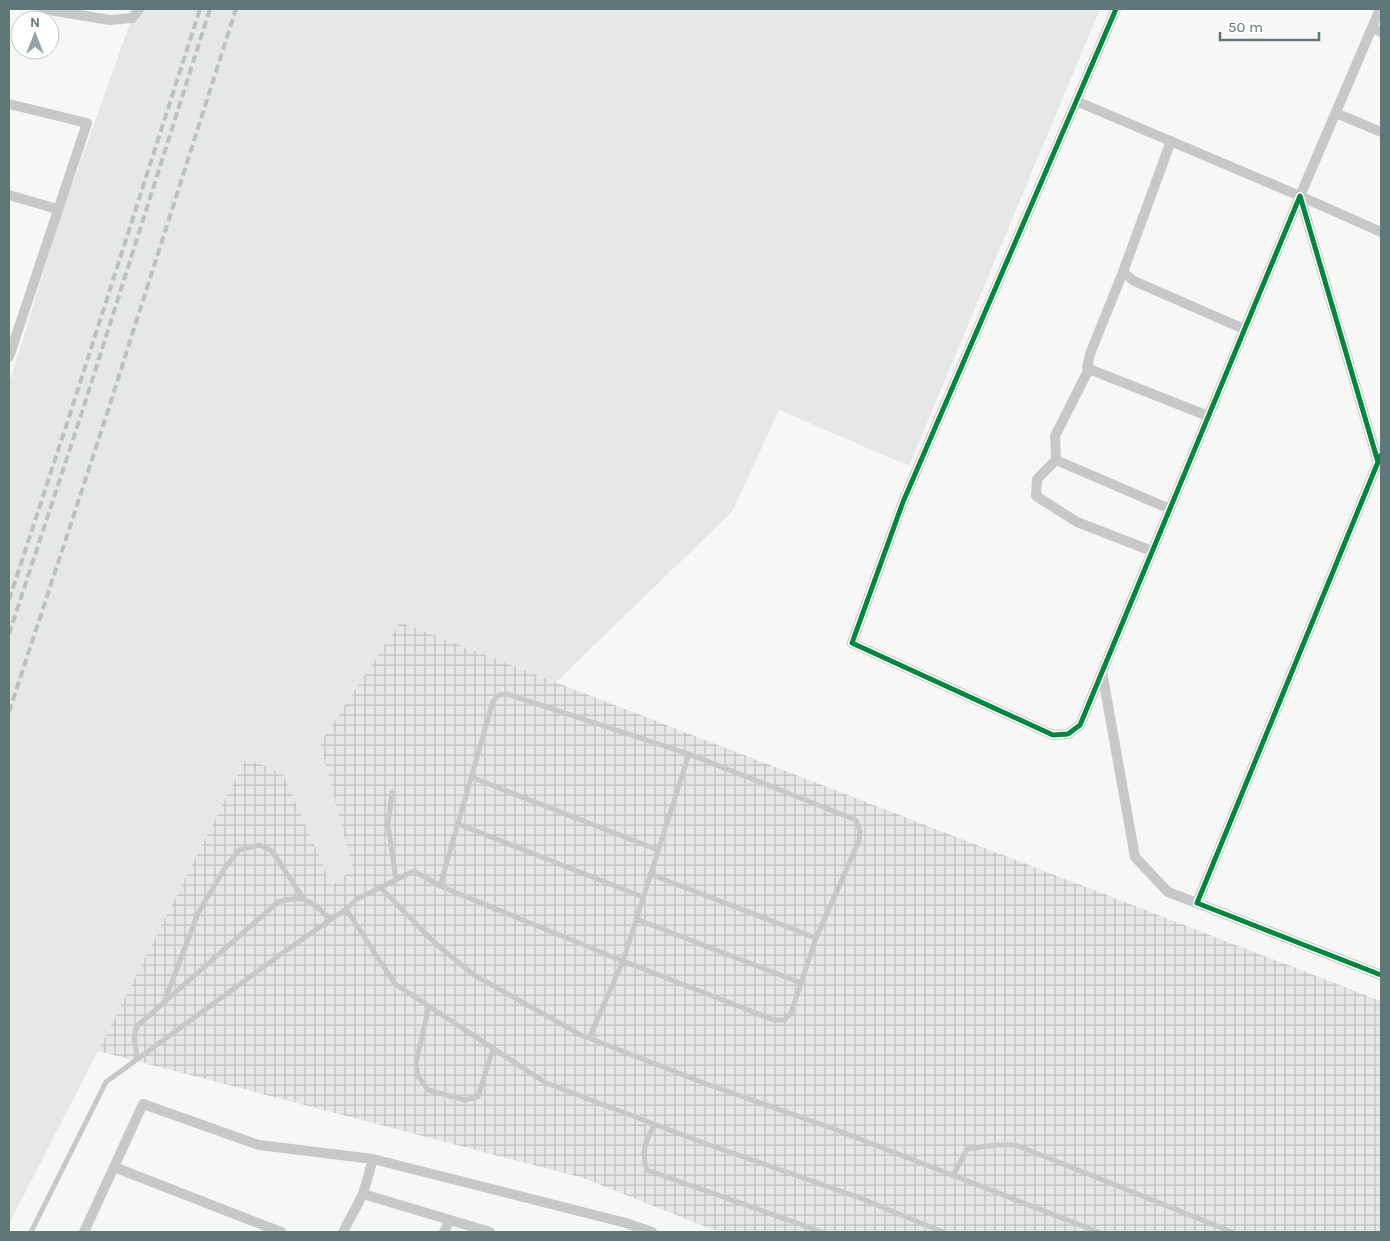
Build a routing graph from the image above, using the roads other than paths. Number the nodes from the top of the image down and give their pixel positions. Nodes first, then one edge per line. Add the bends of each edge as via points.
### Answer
1 (43, 9) edge
2 (139, 9) edge
3 (1116, 9) edge
4 (1380, 9) edge
5 (1377, 30) edge
6 (1076, 101) junction
7 (9, 104) edge
8 (1336, 112) junction
9 (1381, 132) edge
10 (1171, 141) junction
11 (9, 195) edge
12 (1300, 196) junction
13 (57, 209) junction
14 (1381, 232) edge
15 (1123, 272) junction
16 (1244, 329) junction
17 (9, 356) edge
18 (1089, 369) junction
19 (1208, 416) junction
20 (1380, 459) edge
21 (1056, 460) junction
22 (1170, 509) junction
23 (1152, 551) junction
24 (1102, 671) junction
25 (689, 754) junction
26 (471, 777) junction
27 (392, 792) dead end
28 (458, 824) junction
29 (658, 850) junction
30 (650, 874) junction
31 (396, 880) junction
32 (440, 886) junction
33 (380, 887) junction
34 (643, 897) junction
35 (302, 898) junction
36 (1197, 903) junction
37 (346, 909) junction
38 (331, 919) junction
39 (636, 919) junction
40 (816, 938) junction
41 (623, 961) junction
42 (1381, 976) edge
43 (801, 983) junction
44 (164, 1002) junction
45 (429, 1006) junction
46 (589, 1038) junction
47 (493, 1048) junction
48 (138, 1059) junction
49 (654, 1124) junction
50 (373, 1159) junction
51 (114, 1166) junction
52 (953, 1176) junction
53 (363, 1194) junction
54 (450, 1220) junction
55 (31, 1232) edge
56 (84, 1232) edge
57 (281, 1232) edge
58 (343, 1232) edge
59 (444, 1232) edge
60 (490, 1232) edge
61 (652, 1232) edge
62 (822, 1232) edge
63 (943, 1232) edge
64 (1098, 1232) edge
65 (1232, 1232) edge

1 - 2 street via 110,20 132,18
3 - 6 street
4 - 5 street
5 - 8 street
6 - 10 street
6 - 24 street via 903,502 852,643 1053,735 1068,734 1080,725
7 - 13 street via 87,123
8 - 9 street
8 - 12 street
10 - 12 street
10 - 15 street
11 - 13 street
12 - 14 street
12 - 16 street
12 - 20 street
13 - 17 street
15 - 16 street via 1134,281
15 - 18 street via 1090,354
16 - 19 street
18 - 19 street
18 - 21 street via 1055,436
19 - 22 street
20 - 36 street
21 - 22 street
21 - 23 street via 1037,480 1036,496 1077,522
22 - 23 street
23 - 24 street
24 - 36 street via 1135,857 1168,892
25 - 26 lane via 507,694 499,695 493,701
25 - 29 lane
25 - 40 lane via 856,820 859,841
26 - 28 lane
26 - 29 lane
27 - 31 lane via 388,825
28 - 32 lane
28 - 34 lane
29 - 30 lane
30 - 34 lane
30 - 40 lane
31 - 32 lane via 414,871
31 - 33 lane
32 - 41 lane
33 - 37 lane via 357,898
33 - 46 lane via 436,944 474,975
34 - 39 lane
35 - 38 lane
35 - 44 lane via 278,902
35 - 44 lane via 272,852 260,845 239,850 198,912
36 - 42 street
37 - 38 lane
37 - 45 lane via 395,984
38 - 48 lane
39 - 41 lane
39 - 43 lane
40 - 43 lane
41 - 43 lane via 774,1020 784,1020 791,1013
41 - 46 lane
44 - 48 lane via 137,1026 133,1035
45 - 47 lane
45 - 47 lane via 416,1063 418,1076 428,1090 465,1100 478,1097
46 - 52 lane
47 - 49 lane via 546,1083
48 - 55 lane via 106,1082
49 - 62 lane via 644,1150 647,1170
49 - 63 lane via 860,1198
50 - 51 street via 259,1145 143,1104
50 - 53 street
50 - 61 street
51 - 56 street
51 - 57 street
52 - 64 lane
52 - 65 lane via 967,1149 996,1144 1016,1145
53 - 54 street
53 - 58 street
54 - 59 street
54 - 60 street

